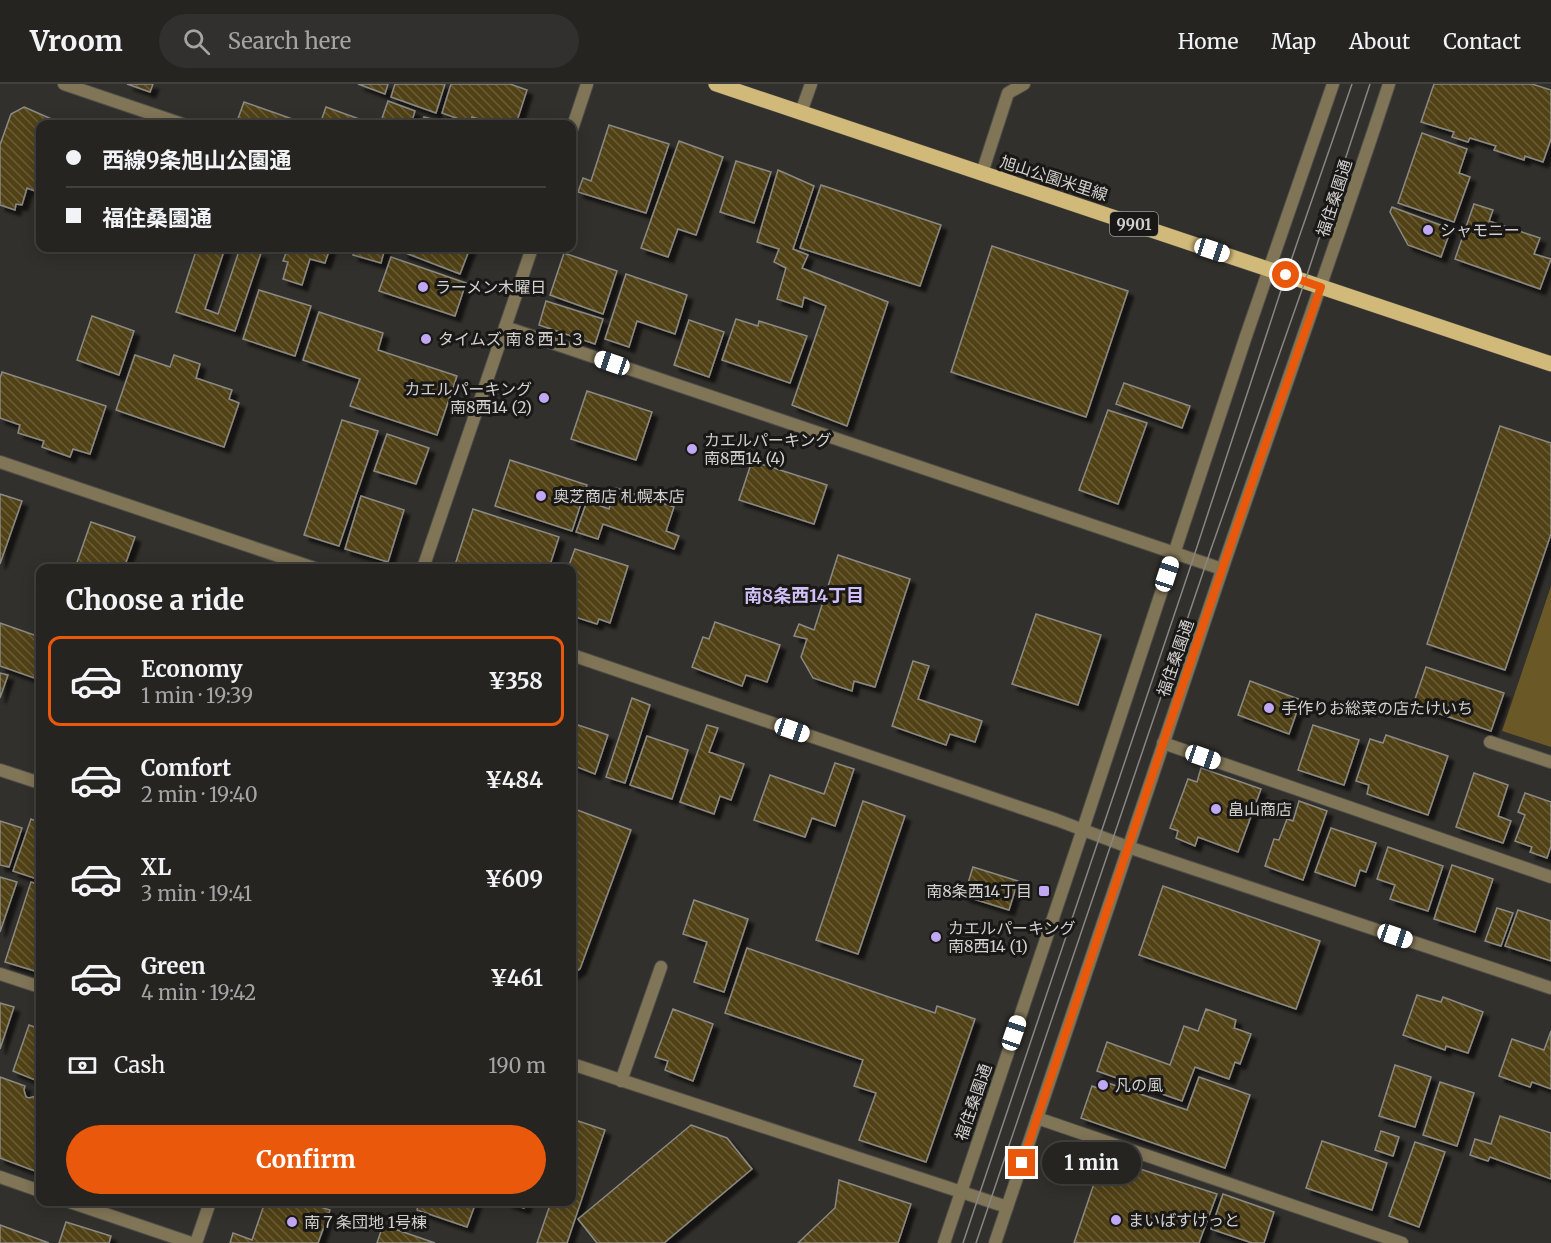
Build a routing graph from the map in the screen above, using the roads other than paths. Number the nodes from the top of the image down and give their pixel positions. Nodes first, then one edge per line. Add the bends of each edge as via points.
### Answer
1 (64, 84) edge
2 (587, 84) edge
3 (716, 84) edge
4 (811, 84) edge
5 (1024, 84) edge
6 (1333, 84) edge
7 (1389, 84) edge
8 (801, 112) junction
9 (170, 120) edge
10 (575, 120) edge
11 (982, 173) junction
12 (531, 252) edge
13 (1269, 269) junction
14 (1321, 287) junction
15 (505, 327) junction
16 (1551, 364) edge
17 (0, 462) edge
18 (1174, 553) junction
19 (302, 564) edge
20 (424, 564) edge
21 (1222, 568) junction
22 (576, 656) edge
23 (1490, 742) dead end
24 (1163, 743) junction
25 (1551, 762) edge
26 (0, 770) edge
27 (36, 782) edge
28 (1083, 829) junction
29 (1128, 847) junction
30 (1551, 877) edge
31 (661, 967) dead end
32 (0, 974) edge
33 (36, 986) edge
34 (1551, 988) edge
35 (576, 1065) edge
36 (621, 1081) junction
37 (1037, 1118) junction
38 (0, 1178) edge
39 (36, 1190) edge
40 (960, 1191) junction
41 (82, 1206) edge
42 (209, 1206) edge
43 (1007, 1207) junction
44 (191, 1243) edge
45 (196, 1243) edge
46 (944, 1243) edge
47 (995, 1243) edge
48 (1402, 1243) edge

1 - 9 street
2 - 10 street
3 - 8 main road, 旭山公園米里線 / 9901
4 - 8 street
5 - 11 street via 1008,93
6 - 13 street, 福住桑園通
7 - 14 street, 福住桑園通
8 - 11 main road, 旭山公園米里線 / 9901
11 - 13 main road, 旭山公園米里線 / 9901
12 - 15 street
13 - 14 main road, 旭山公園米里線 / 9901
13 - 18 street, 福住桑園通
14 - 16 main road, 旭山公園米里線 / 9901
14 - 21 street, 福住桑園通
15 - 18 street
15 - 20 street
17 - 19 street
18 - 21 street
18 - 28 street, 福住桑園通
21 - 24 street, 福住桑園通
22 - 28 street
23 - 25 street
24 - 29 street, 福住桑園通
24 - 30 street
26 - 27 street
28 - 29 street
28 - 40 street, 福住桑園通
29 - 34 street
29 - 37 street, 福住桑園通
31 - 36 street
32 - 33 street
35 - 36 street
36 - 40 street
37 - 43 street, 福住桑園通
37 - 48 street
38 - 39 street
40 - 43 street
40 - 46 street, 福住桑園通
41 - 44 street
42 - 45 street
43 - 47 street, 福住桑園通

